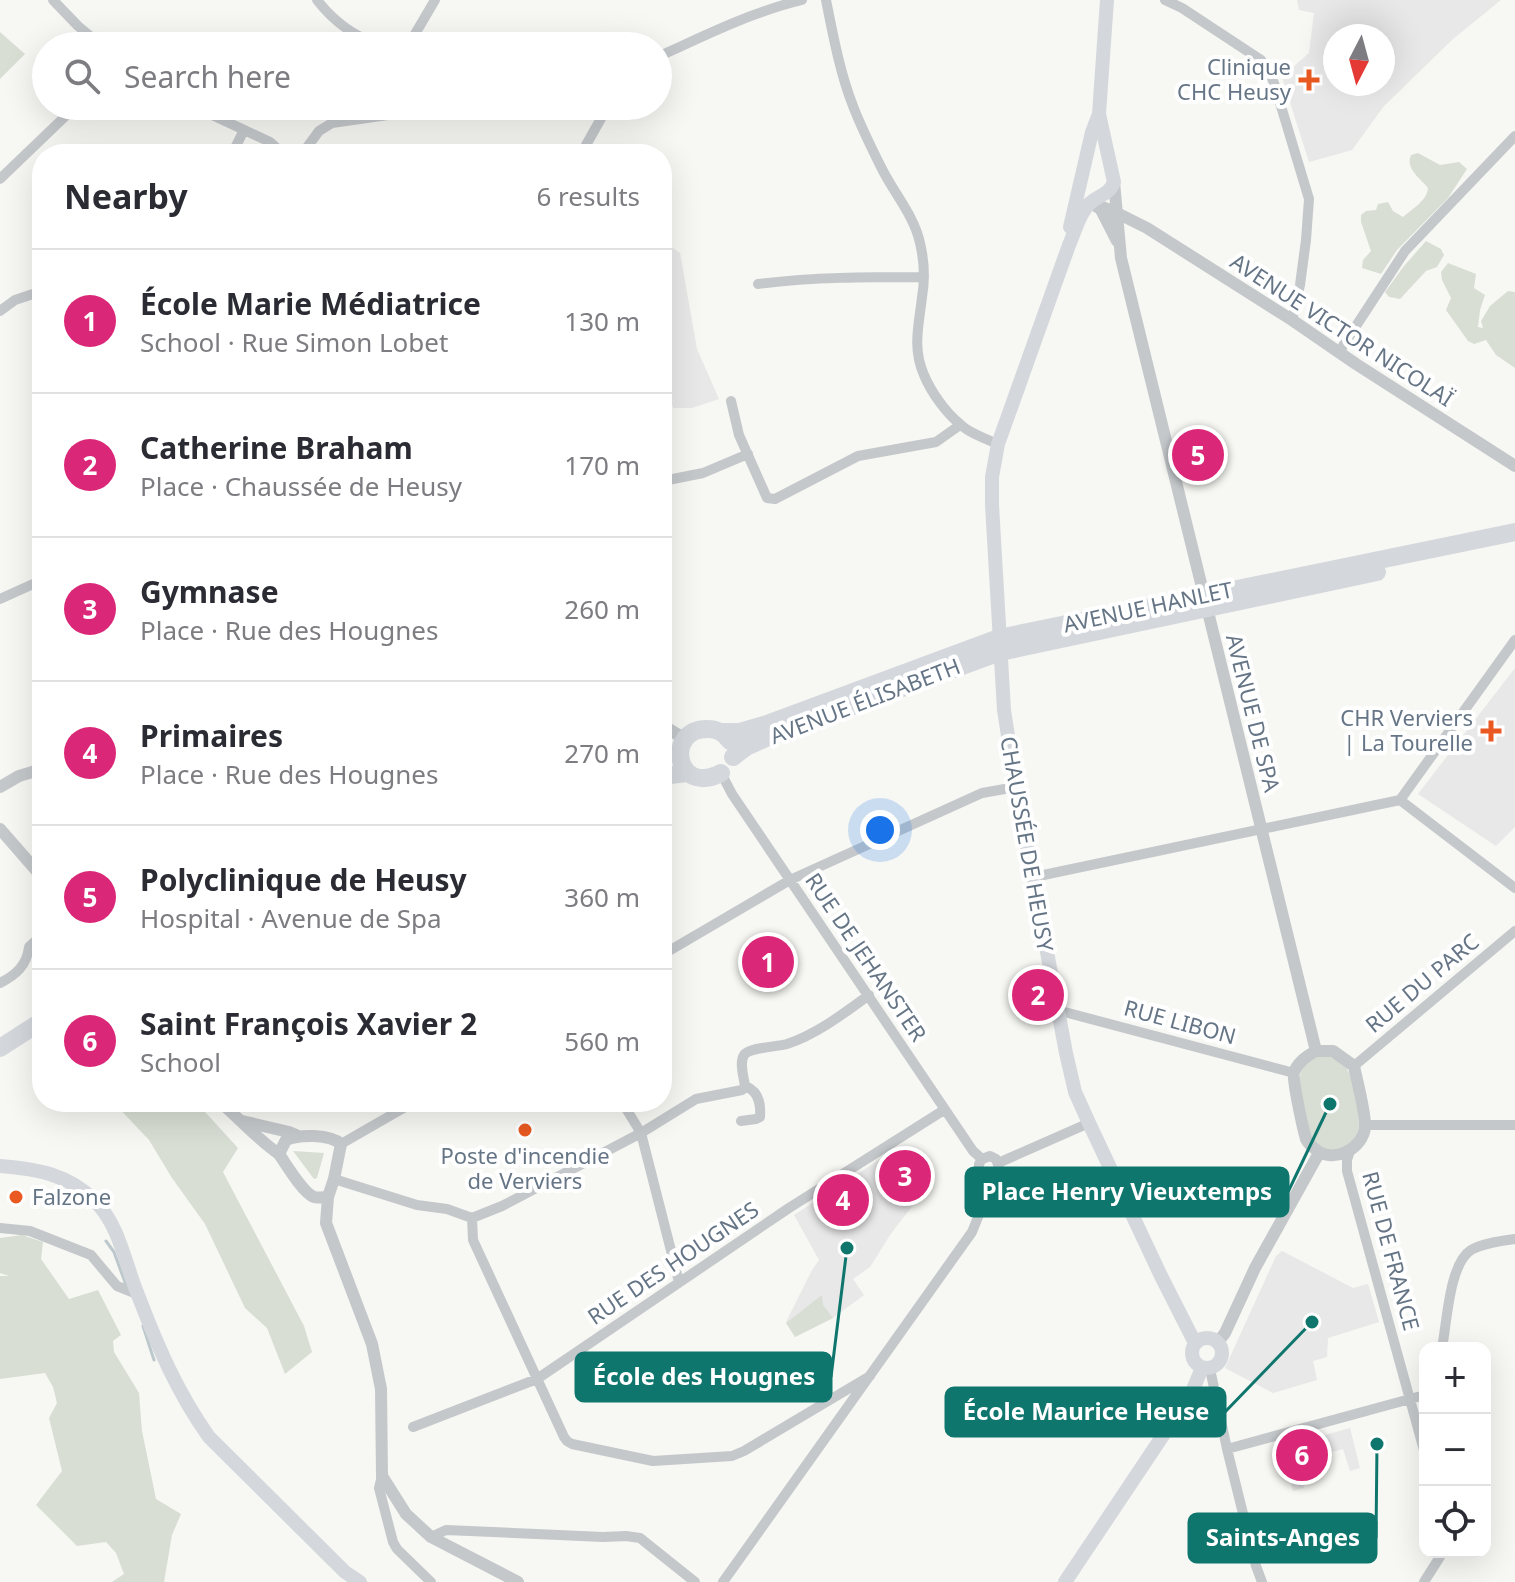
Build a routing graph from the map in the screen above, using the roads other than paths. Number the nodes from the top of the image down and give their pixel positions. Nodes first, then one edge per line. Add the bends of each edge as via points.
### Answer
1 (53, 0) edge
2 (317, 0) edge
3 (435, 0) edge
4 (802, 0) edge
5 (826, 0) edge
6 (1107, 0) edge
7 (1165, 0) edge
8 (85, 32) edge
9 (350, 32) edge
10 (416, 32) edge
11 (672, 51) edge
12 (1099, 114) junction
13 (61, 120) edge
14 (223, 120) edge
15 (353, 120) edge
16 (600, 120) edge
17 (244, 130) junction
18 (1515, 136) edge
19 (36, 144) edge
20 (237, 144) edge
21 (273, 144) edge
22 (309, 144) edge
23 (587, 144) edge
24 (32, 148) edge
25 (1084, 171) junction
26 (0, 179) edge
27 (1114, 182) junction
28 (1092, 207) junction
29 (1118, 213) junction
30 (1147, 228) junction
31 (1119, 244) junction
32 (1069, 245) junction
33 (1121, 258) junction
34 (924, 277) junction
35 (758, 284) dead end
36 (32, 294) edge
37 (0, 311) edge
38 (1292, 320) junction
39 (1339, 352) junction
40 (731, 401) dead end
41 (960, 425) junction
42 (998, 444) junction
43 (748, 454) junction
44 (1515, 466) edge
45 (672, 479) edge
46 (1515, 532) edge
47 (1515, 543) edge
48 (32, 585) edge
49 (0, 599) edge
50 (1206, 602) junction
51 (1515, 640) edge
52 (1000, 645) junction
53 (790, 716) joint
54 (722, 732) junction
55 (672, 735) edge
56 (683, 745) junction
57 (672, 755) edge
58 (32, 772) edge
59 (687, 773) junction
60 (721, 773) joint
61 (672, 775) edge
62 (19, 776) junction
63 (0, 779) edge
64 (0, 787) edge
65 (1016, 787) junction
66 (1400, 800) junction
67 (0, 829) edge
68 (1262, 829) junction
69 (32, 866) edge
70 (1034, 877) junction
71 (790, 880) junction
72 (1515, 888) edge
73 (1515, 931) edge
74 (32, 944) edge
75 (672, 949) edge
76 (0, 983) edge
77 (869, 995) junction
78 (1057, 1010) junction
79 (32, 1027) edge
80 (0, 1048) edge
81 (1316, 1051) junction
82 (1354, 1066) junction
83 (1294, 1073) junction
84 (745, 1086) junction
85 (944, 1110) junction
86 (232, 1112) edge
87 (397, 1112) edge
88 (628, 1112) edge
89 (242, 1121) junction
90 (741, 1121) dead end
91 (1089, 1123) junction
92 (1366, 1125) junction
93 (1515, 1125) edge
94 (641, 1133) junction
95 (296, 1135) junction
96 (341, 1144) junction
97 (1350, 1151) junction
98 (1319, 1153) junction
99 (279, 1154) junction
100 (982, 1159) junction
101 (998, 1163) junction
102 (0, 1166) edge
103 (334, 1179) junction
104 (991, 1181) junction
105 (328, 1197) junction
106 (472, 1218) junction
107 (0, 1228) edge
108 (1515, 1239) edge
109 (679, 1282) junction
110 (137, 1294) junction
111 (1218, 1342) junction
112 (1443, 1342) edge
113 (1195, 1343) junction
114 (1206, 1368) junction
115 (870, 1376) junction
116 (537, 1379) junction
117 (1192, 1392) junction
118 (1215, 1396) junction
119 (1419, 1396) edge
120 (1411, 1399) junction
121 (413, 1427) dead end
122 (1419, 1430) edge
123 (1227, 1449) junction
124 (382, 1476) junction
125 (431, 1537) junction
126 (1439, 1558) edge
127 (360, 1582) edge
128 (431, 1582) edge
129 (518, 1582) edge
130 (695, 1582) edge
131 (723, 1582) edge
132 (1065, 1582) edge
133 (1262, 1582) edge
134 (1424, 1582) edge

1 - 8 street
2 - 9 street
3 - 10 street
4 - 11 street
5 - 34 street via 853,106 920,241
6 - 12 main road
7 - 38 street via 1261,60 1274,83 1309,199
12 - 25 main road
12 - 27 main road
13 - 19 street
14 - 17 street
15 - 22 street via 332,123
16 - 23 street
17 - 20 street
17 - 21 street
18 - 39 street via 1405,251
24 - 26 street
25 - 27 main road via 1101,167
25 - 28 main road
25 - 32 main road
27 - 28 main road
27 - 29 street, AVENUE DE SPA
27 - 30 street
28 - 29 street
28 - 31 street, AVENUE DE SPA
28 - 32 main road
29 - 30 street
29 - 31 street, AVENUE DE SPA
30 - 33 street via 1127,235
30 - 38 street, AVENUE VICTOR NICOLAÏ
31 - 33 street, AVENUE DE SPA
32 - 42 main road, CHAUSSÉE DE HEUSY
33 - 50 street, AVENUE DE SPA
34 - 35 street
34 - 41 street via 917,350 924,375
36 - 37 street
38 - 39 street, AVENUE VICTOR NICOLAÏ
39 - 44 street, AVENUE VICTOR NICOLAÏ
40 - 43 street
41 - 42 street
41 - 43 street via 936,442 858,456 775,499 767,498
42 - 52 main road, CHAUSSÉE DE HEUSY via 992,505
43 - 45 street
46 - 50 highway, AVENUE HANLET
47 - 50 highway, AVENUE HANLET
48 - 49 street
50 - 52 highway, AVENUE HANLET
50 - 68 street, AVENUE DE SPA
51 - 66 street
52 - 53 highway, AVENUE HANLET
52 - 54 highway, AVENUE ÉLISABETH via 981,657 766,738 733,757 732,744
52 - 65 main road, CHAUSSÉE DE HEUSY
53 - 54 highway, AVENUE ÉLISABETH via 740,732
54 - 56 highway, AVENUE ÉLISABETH via 698,730
55 - 56 street
56 - 57 highway
56 - 59 highway via 681,764
58 - 62 street
59 - 60 highway via 705,778
59 - 61 highway
60 - 71 street, RUE DE JEHANSTER
62 - 63 street
62 - 64 street
65 - 70 main road, CHAUSSÉE DE HEUSY
65 - 71 street via 982,793
66 - 68 street
66 - 72 street
67 - 69 street
68 - 70 street
68 - 81 street, AVENUE DE SPA
70 - 78 main road, CHAUSSÉE DE HEUSY
71 - 75 street
71 - 77 street, RUE DE JEHANSTER
73 - 82 street, RUE DU PARC
74 - 76 street via 16,975
77 - 84 street via 803,1038 746,1054
77 - 85 street, RUE DE JEHANSTER
78 - 83 street, RUE LIBON
78 - 91 main road, CHAUSSÉE DE HEUSY via 1075,1092
79 - 80 highway
81 - 82 street via 1333,1051
81 - 83 street
82 - 92 street
83 - 98 street via 1306,1138
84 - 90 street via 758,1095 761,1113
84 - 94 street via 696,1099
85 - 100 street, RUE DE JEHANSTER
85 - 109 street, RUE DES HOUGNES
86 - 89 street
87 - 96 street
88 - 94 street
89 - 95 street
89 - 99 street
91 - 101 street
91 - 113 main road, CHAUSSÉE DE HEUSY
92 - 93 street
92 - 97 street
94 - 106 street
94 - 109 street
95 - 96 street
95 - 99 street via 286,1140
96 - 103 street
97 - 98 street
97 - 120 street, RUE DE FRANCE via 1347,1171
98 - 111 street
99 - 105 street via 305,1191 315,1198
100 - 101 street via 990,1156
100 - 104 street, RUE DE JEHANSTER via 980,1172
101 - 104 street
102 - 110 main road via 47,1172 93,1199 114,1229
103 - 105 street
103 - 106 street
104 - 115 street via 972,1232
105 - 124 street via 326,1223 372,1344 381,1389
106 - 116 street via 473,1240
107 - 110 street via 30,1231 91,1255 117,1286
108 - 112 street via 1478,1247 1464,1256
109 - 116 street, RUE DES HOUGNES
110 - 127 main road via 176,1386 209,1437
111 - 113 main road via 1207,1338
111 - 114 main road via 1222,1356 1217,1365
113 - 114 main road via 1194,1363
114 - 117 main road
114 - 118 street
115 - 116 street via 732,1456 662,1461 567,1441
115 - 131 street
116 - 121 street, RUE DES HOUGNES
117 - 118 street
117 - 132 main road
118 - 123 street
119 - 120 street
120 - 122 street, RUE DE FRANCE
120 - 123 street
123 - 133 street
124 - 125 street via 406,1514
124 - 128 street via 379,1488 393,1542
125 - 129 street
125 - 130 street via 446,1530 640,1538
126 - 134 street

